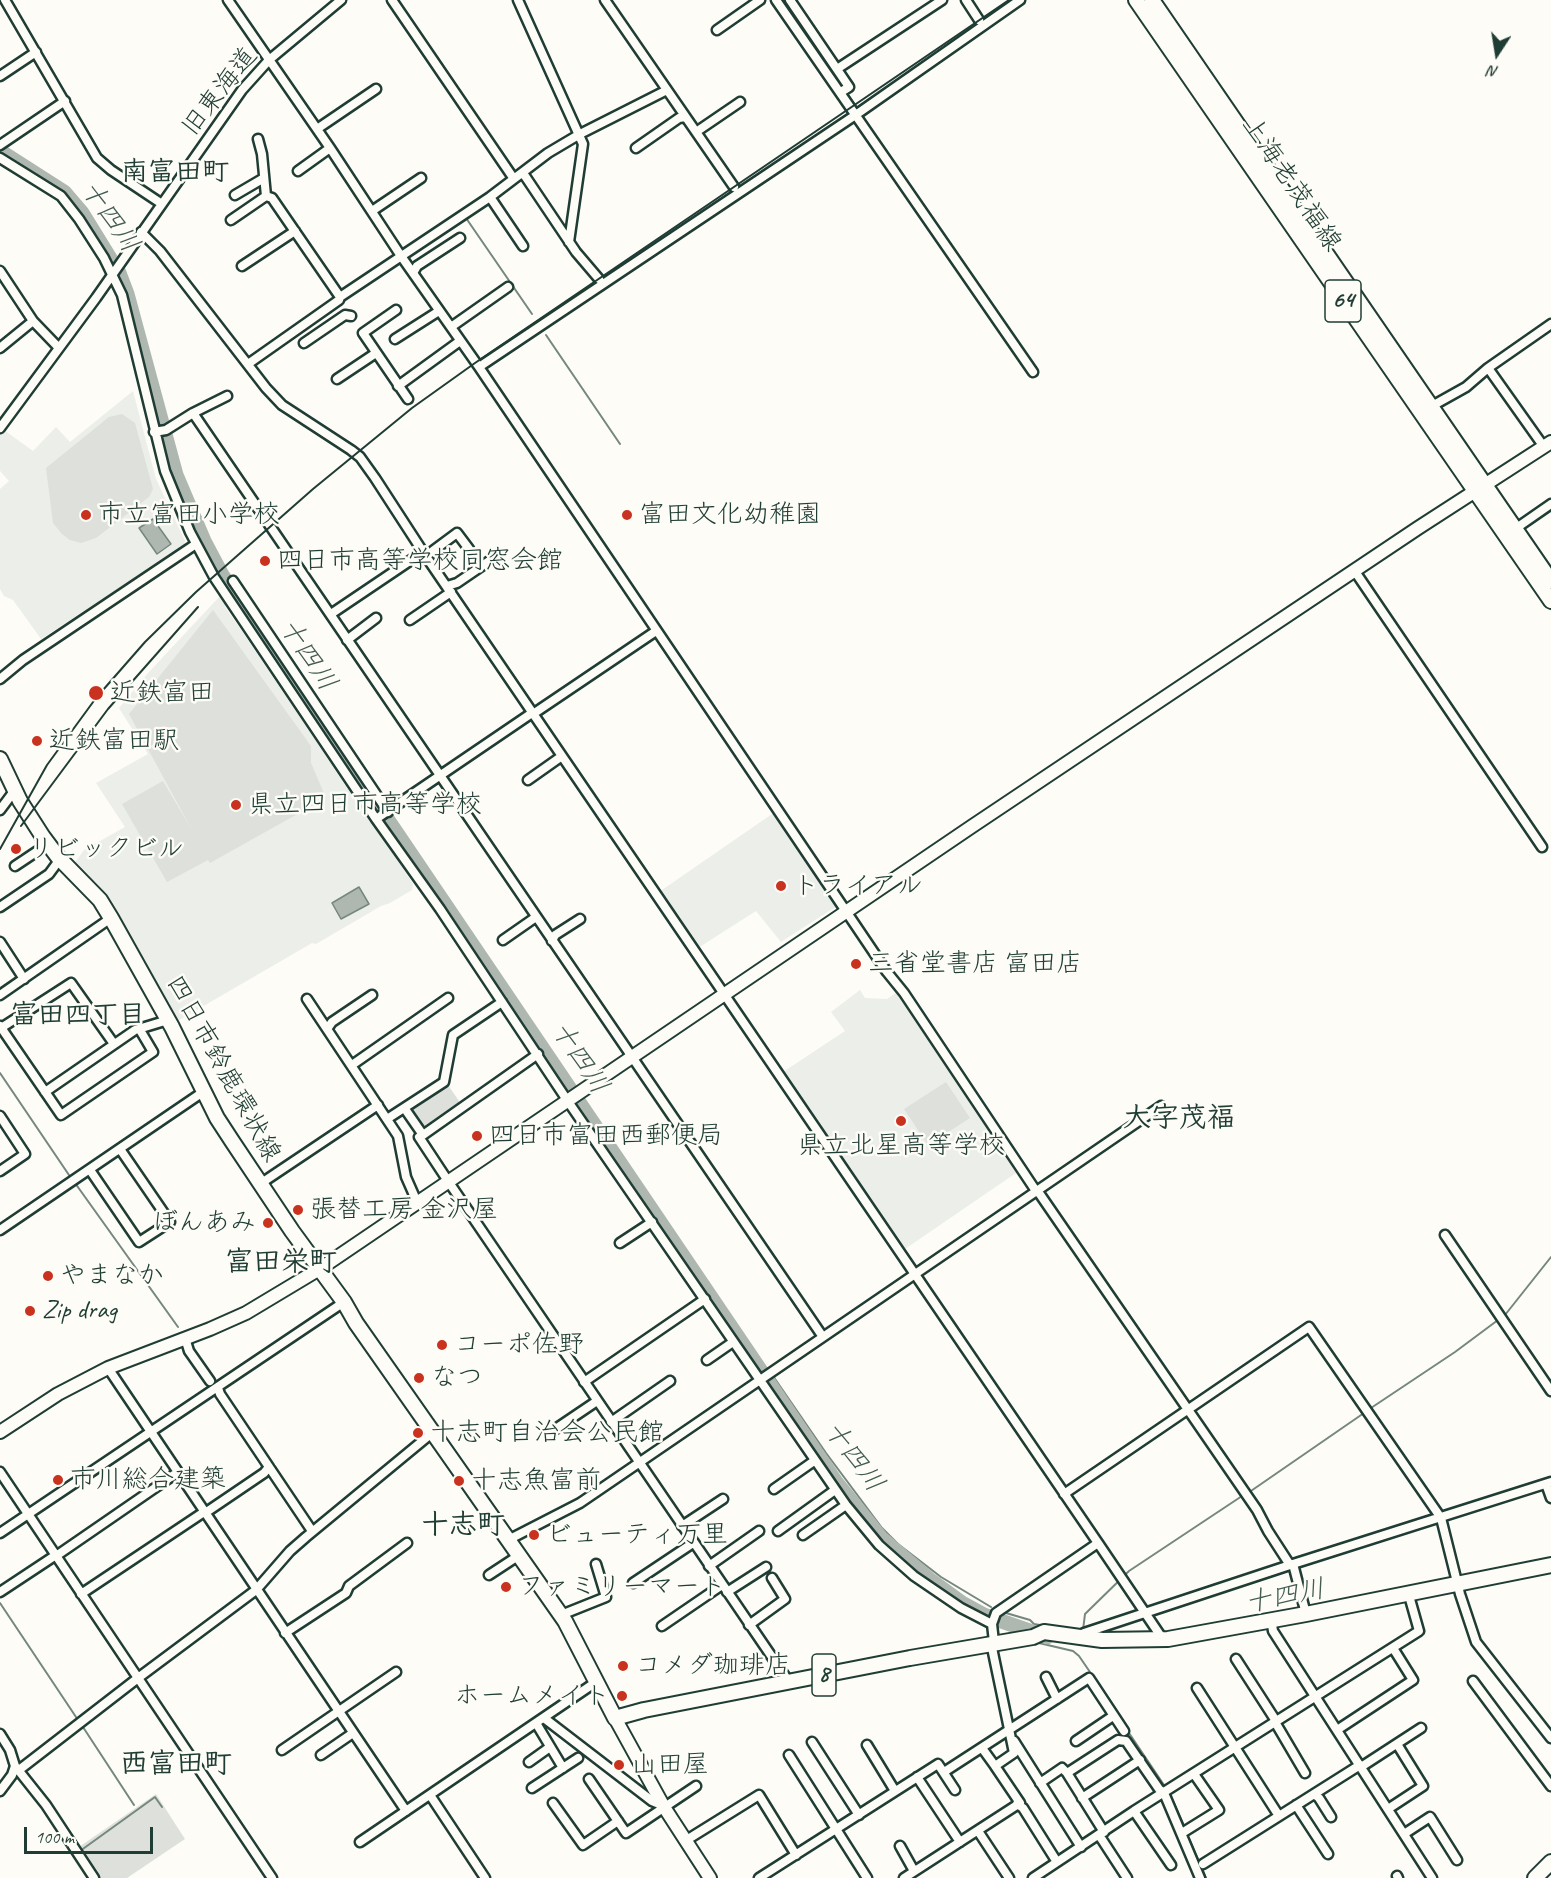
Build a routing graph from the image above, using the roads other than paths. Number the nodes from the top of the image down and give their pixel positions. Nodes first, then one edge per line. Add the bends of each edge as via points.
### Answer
1 (228, 0) edge
2 (341, 0) edge
3 (392, 0) edge
4 (518, 0) edge
5 (605, 0) edge
6 (760, 0) edge
7 (776, 0) edge
8 (790, 0) edge
9 (942, 0) edge
10 (966, 0) edge
11 (1020, 0) edge
12 (1136, 0) edge
13 (1152, 0) edge
14 (1160, 0) edge
15 (4, 2) edge
16 (979, 20) dead end
17 (717, 30) dead end
18 (1177, 36) junction
19 (36, 52) junction
20 (269, 60) junction
21 (837, 69) junction
22 (0, 76) edge
23 (376, 89) dead end
24 (667, 90) junction
25 (843, 91) junction
26 (64, 101) junction
27 (740, 102) dead end
28 (857, 114) junction
29 (685, 117) junction
30 (317, 129) junction
31 (696, 132) junction
32 (580, 134) junction
33 (258, 139) dead end
34 (0, 145) edge
35 (330, 148) junction
36 (636, 148) dead end
37 (0, 158) edge
38 (298, 171) dead end
39 (523, 173) junction
40 (264, 178) junction
41 (421, 178) dead end
42 (514, 179) junction
43 (734, 187) dead end
44 (235, 195) dead end
45 (266, 196) junction
46 (490, 197) junction
47 (162, 204) junction
48 (372, 211) junction
49 (231, 220) dead end
50 (295, 231) junction
51 (141, 232) junction
52 (460, 238) dead end
53 (569, 242) junction
54 (523, 246) dead end
55 (401, 256) junction
56 (242, 266) dead end
57 (115, 270) junction
58 (0, 272) edge
59 (413, 273) junction
60 (599, 279) dead end
61 (508, 287) dead end
62 (339, 298) junction
63 (396, 310) dead end
64 (439, 311) junction
65 (33, 321) junction
66 (1551, 324) edge
67 (451, 327) junction
68 (395, 339) dead end
69 (460, 341) junction
70 (304, 343) dead end
71 (0, 348) edge
72 (59, 348) junction
73 (376, 353) junction
74 (248, 364) junction
75 (479, 367) junction
76 (1488, 368) junction
77 (1033, 372) dead end
78 (337, 379) dead end
79 (398, 386) junction
80 (227, 396) dead end
81 (408, 399) dead end
82 (1432, 406) junction
83 (193, 413) junction
84 (0, 428) edge
85 (159, 431) junction
86 (1547, 444) edge
87 (1479, 488) junction
88 (1551, 504) edge
89 (1515, 529) junction
90 (196, 544) junction
91 (469, 549) dead end
92 (424, 554) junction
93 (495, 557) dead end
94 (1354, 570) junction
95 (1551, 580) edge
96 (233, 581) dead end
97 (449, 589) junction
98 (1551, 601) edge
99 (331, 614) junction
100 (376, 618) dead end
101 (410, 620) dead end
102 (656, 631) junction
103 (347, 640) junction
104 (0, 680) edge
105 (533, 714) junction
106 (562, 756) junction
107 (0, 759) edge
108 (440, 777) junction
109 (528, 780) dead end
110 (15, 790) junction
111 (1, 806) edge
112 (382, 815) junction
113 (48, 844) junction
114 (1542, 847) dead end
115 (60, 859) junction
116 (15, 866) dead end
117 (0, 907) edge
118 (847, 911) junction
119 (536, 917) junction
120 (111, 918) junction
121 (580, 919) dead end
122 (503, 940) dead end
123 (552, 941) junction
124 (0, 942) edge
125 (24, 979) junction
126 (724, 994) junction
127 (0, 995) edge
128 (372, 995) dead end
129 (448, 998) dead end
130 (307, 999) dead end
131 (502, 1002) junction
132 (168, 1020) junction
133 (1, 1027) edge
134 (327, 1029) junction
135 (140, 1030) junction
136 (114, 1044) junction
137 (538, 1054) junction
138 (631, 1056) junction
139 (352, 1065) junction
140 (45, 1092) junction
141 (203, 1092) junction
142 (569, 1099) junction
143 (378, 1105) junction
144 (1161, 1106) dead end
145 (405, 1108) junction
146 (0, 1116) edge
147 (387, 1119) junction
148 (423, 1135) junction
149 (120, 1149) junction
150 (90, 1170) junction
151 (0, 1171) edge
152 (448, 1181) junction
153 (260, 1184) junction
154 (1037, 1191) junction
155 (417, 1202) junction
156 (652, 1222) junction
157 (0, 1230) edge
158 (1445, 1235) dead end
159 (620, 1244) dead end
160 (321, 1268) junction
161 (914, 1275) junction
162 (705, 1299) junction
163 (344, 1302) junction
164 (823, 1337) junction
165 (185, 1338) junction
166 (733, 1342) junction
167 (707, 1360) dead end
168 (108, 1368) junction
169 (760, 1380) junction
170 (210, 1381) dead end
171 (670, 1381) dead end
172 (584, 1382) junction
173 (218, 1388) junction
174 (1551, 1391) edge
175 (597, 1401) junction
176 (1187, 1410) junction
177 (612, 1422) junction
178 (554, 1430) dead end
179 (0, 1432) edge
180 (151, 1432) junction
181 (432, 1432) junction
182 (814, 1461) junction
183 (639, 1462) junction
184 (269, 1467) junction
185 (0, 1472) edge
186 (178, 1472) junction
187 (1549, 1483) edge
188 (774, 1489) dead end
189 (835, 1490) junction
190 (1064, 1494) junction
191 (1551, 1498) edge
192 (723, 1499) dead end
193 (846, 1506) junction
194 (205, 1512) junction
195 (28, 1514) junction
196 (1441, 1518) junction
197 (682, 1526) junction
198 (312, 1531) junction
199 (759, 1531) dead end
200 (778, 1531) dead end
201 (0, 1533) edge
202 (802, 1535) dead end
203 (508, 1540) junction
204 (407, 1543) dead end
205 (693, 1543) junction
206 (1098, 1543) junction
207 (56, 1556) junction
208 (518, 1556) junction
209 (596, 1564) dead end
210 (1292, 1564) junction
211 (1551, 1565) edge
212 (709, 1566) junction
213 (766, 1567) dead end
214 (489, 1575) dead end
215 (772, 1578) dead end
216 (633, 1583) dead end
217 (1458, 1586) junction
218 (724, 1589) junction
219 (256, 1590) junction
220 (0, 1592) edge
221 (81, 1594) junction
222 (1409, 1597) junction
223 (1145, 1612) junction
224 (1306, 1614) junction
225 (561, 1616) junction
226 (992, 1624) junction
227 (1272, 1624) junction
228 (748, 1625) junction
229 (662, 1626) dead end
230 (285, 1633) junction
231 (1078, 1638) junction
232 (1160, 1639) junction
233 (992, 1642) junction
234 (1393, 1648) junction
235 (1236, 1659) dead end
236 (396, 1672) dead end
237 (1046, 1677) dead end
238 (138, 1678) junction
239 (1473, 1681) dead end
240 (596, 1682) junction
241 (789, 1682) junction
242 (1197, 1688) dead end
243 (1316, 1697) junction
244 (1057, 1699) junction
245 (338, 1711) junction
246 (1113, 1716) junction
247 (615, 1719) junction
248 (540, 1721) junction
249 (1275, 1722) junction
250 (1421, 1728) dead end
251 (1337, 1730) junction
252 (1124, 1731) dead end
253 (1008, 1732) junction
254 (353, 1733) junction
255 (0, 1734) edge
256 (1551, 1738) edge
257 (1076, 1740) dead end
258 (812, 1742) dead end
259 (1396, 1744) junction
260 (867, 1745) dead end
261 (1235, 1747) junction
262 (550, 1748) junction
263 (982, 1748) junction
264 (282, 1750) dead end
265 (321, 1755) dead end
266 (789, 1755) dead end
267 (578, 1758) dead end
268 (1140, 1760) junction
269 (529, 1762) dead end
270 (995, 1766) junction
271 (1361, 1766) junction
272 (17, 1768) junction
273 (563, 1768) junction
274 (944, 1772) junction
275 (1067, 1773) junction
276 (1305, 1773) dead end
277 (1194, 1774) junction
278 (917, 1777) junction
279 (589, 1779) dead end
280 (1040, 1783) junction
281 (696, 1786) dead end
282 (1551, 1786) edge
283 (532, 1788) dead end
284 (955, 1790) dead end
285 (0, 1791) edge
286 (895, 1791) junction
287 (1167, 1791) junction
288 (1314, 1794) junction
289 (430, 1795) junction
290 (1082, 1798) junction
291 (553, 1803) dead end
292 (1017, 1804) junction
293 (1296, 1805) junction
294 (664, 1807) junction
295 (1388, 1809) junction
296 (1134, 1810) junction
297 (406, 1812) junction
298 (859, 1815) junction
299 (1279, 1816) junction
300 (1331, 1816) dead end
301 (618, 1821) junction
302 (836, 1829) junction
303 (978, 1831) junction
304 (1185, 1832) junction
305 (1101, 1834) junction
306 (1404, 1834) junction
307 (685, 1841) junction
308 (360, 1842) dead end
309 (960, 1842) junction
310 (900, 1846) dead end
311 (1081, 1847) junction
312 (1328, 1854) dead end
313 (796, 1855) junction
314 (1457, 1860) dead end
315 (1057, 1862) junction
316 (1551, 1862) edge
317 (1203, 1864) dead end
318 (1171, 1865) dead end
319 (914, 1871) junction
320 (94, 1878) edge
321 (272, 1878) edge
322 (485, 1878) edge
323 (710, 1878) edge
324 (759, 1878) edge
325 (867, 1878) edge
326 (904, 1878) edge
327 (1008, 1878) edge
328 (1033, 1878) edge
329 (1127, 1878) edge
330 (1200, 1878) edge
331 (1432, 1878) edge
332 (1535, 1878) edge

1 - 20 street
2 - 20 street, 旧東海道
3 - 42 street
4 - 32 street
5 - 24 street
6 - 17 street
7 - 25 street
8 - 21 street
9 - 21 street
10 - 16 street
11 - 28 street
12 - 87 main road, 上海老茂福線 / 64
13 - 18 main road, 上海老茂福線 / 64
14 - 18 main road via 1177,26
15 - 19 street
18 - 82 main road, 上海老茂福線 / 64
19 - 22 street
19 - 26 street
20 - 30 street
20 - 47 street, 旧東海道 via 242,90
21 - 25 street via 849,87
23 - 30 street
24 - 29 street
24 - 32 street
25 - 28 street
26 - 34 street
26 - 47 street via 102,164
27 - 31 street
28 - 75 street
28 - 77 street
29 - 31 street
29 - 36 street
30 - 35 street
31 - 43 street
32 - 39 street
32 - 53 street via 583,150
33 - 40 street
35 - 38 street
35 - 48 street
37 - 57 street via 61,196
39 - 42 street
39 - 53 street
40 - 44 street
40 - 45 street
41 - 48 street
42 - 46 street
45 - 49 street
45 - 50 street via 272,198
46 - 54 street
46 - 55 street
47 - 51 street, 旧東海道
48 - 55 street
50 - 56 street
50 - 62 street
51 - 57 street, 旧東海道
51 - 74 street
52 - 59 street via 417,266
53 - 60 street
55 - 59 street
55 - 62 street
57 - 72 street, 旧東海道
57 - 85 street
58 - 65 street
59 - 64 street
61 - 67 street
62 - 70 street via 352,317 345,315
62 - 74 street
63 - 73 street via 363,333
64 - 67 street
64 - 68 street
65 - 71 street
65 - 72 street
66 - 76 street
67 - 69 street
69 - 75 street
69 - 79 street
72 - 84 street, 旧東海道
73 - 78 street
73 - 79 street
74 - 92 street via 282,405 360,457
75 - 102 street
76 - 82 street via 1466,387
76 - 86 street
79 - 81 street
80 - 83 street
82 - 87 main road, 上海老茂福線 / 64
83 - 85 street
83 - 99 street
85 - 90 street via 170,485
86 - 87 street
87 - 89 main road, 上海老茂福線 / 64
87 - 94 street
87 - 98 main road, 上海老茂福線 / 64
88 - 89 street
89 - 95 main road, 上海老茂福線 / 64
90 - 104 street via 23,660
90 - 112 street via 214,577
91 - 92 street via 458,533
92 - 97 street
92 - 99 street
93 - 97 street
94 - 114 street
94 - 118 street
96 - 112 street
97 - 101 street
97 - 105 street
99 - 103 street
100 - 103 street
102 - 105 street
102 - 118 street
103 - 108 street
105 - 106 street
105 - 108 street
106 - 109 street
106 - 126 street
107 - 110 main road, 四日市鈴鹿環状線
108 - 112 street
108 - 119 street
110 - 111 street
110 - 113 main road, 四日市鈴鹿環状線
112 - 131 street
113 - 115 main road, 四日市鈴鹿環状線
113 - 116 street
115 - 117 street via 49,874
115 - 120 main road, 四日市鈴鹿環状線 via 95,894
118 - 126 street
118 - 154 street
119 - 122 street
119 - 123 street
120 - 125 street
120 - 132 main road, 四日市鈴鹿環状線
121 - 123 street
123 - 138 street
124 - 125 street
125 - 127 street
126 - 138 street
126 - 161 street
128 - 134 street
129 - 139 street
130 - 134 street
131 - 137 street
131 - 145 street via 453,1035 444,1082
132 - 135 street
132 - 141 main road, 四日市鈴鹿環状線
133 - 136 street via 71,982
133 - 140 street
134 - 139 street
135 - 136 street
135 - 140 street via 153,1052 61,1115
136 - 140 street
137 - 142 street
137 - 148 street
138 - 142 street
138 - 164 street
139 - 143 street
141 - 149 street
141 - 153 main road, 四日市鈴鹿環状線
142 - 152 street
142 - 156 street
143 - 147 street
143 - 153 street
144 - 154 street
145 - 147 street
145 - 148 street
146 - 151 street via 25,1154
147 - 155 street via 398,1136 406,1177
148 - 152 street via 419,1137
149 - 150 street
149 - 150 street via 170,1222 139,1242
150 - 157 street
152 - 155 street
152 - 172 street
153 - 160 main road, 四日市鈴鹿環状線
154 - 161 street
154 - 176 street
155 - 160 street
156 - 159 street
156 - 162 street
158 - 174 street
160 - 163 main road, 四日市鈴鹿環状線
160 - 165 street via 260,1306
161 - 164 street
161 - 190 street
162 - 166 street
162 - 172 street
163 - 173 street
163 - 181 main road, 四日市鈴鹿環状線
164 - 169 street
165 - 168 street
165 - 170 street via 189,1351
166 - 167 street
166 - 169 street
168 - 179 street via 58,1394
168 - 180 street
169 - 182 street
169 - 183 street
171 - 177 street
172 - 175 street
173 - 180 street
173 - 184 street
175 - 177 street
175 - 178 street
176 - 190 street
176 - 196 street via 1309,1327
176 - 210 street
177 - 183 street
180 - 186 street
180 - 195 street
181 - 198 street
181 - 203 main road, 四日市鈴鹿環状線
182 - 188 street
182 - 189 street
183 - 197 street
183 - 203 street via 580,1503
184 - 194 street
184 - 198 street
185 - 195 street
186 - 194 street
186 - 207 street
187 - 191 street
187 - 196 street
189 - 193 street
189 - 200 street
190 - 206 street
192 - 197 street
193 - 202 street
193 - 226 street via 898,1562 947,1599
194 - 219 street
194 - 221 street
195 - 201 street
195 - 207 street
196 - 210 street
196 - 217 street
197 - 205 street
198 - 219 street
199 - 212 street
203 - 208 main road, 四日市鈴鹿環状線
204 - 230 street via 349,1586 346,1593
205 - 212 street
205 - 216 street
206 - 223 street
206 - 226 street via 996,1613
207 - 220 street
207 - 221 street
208 - 214 street
208 - 225 main road, 四日市鈴鹿環状線
209 - 225 street via 606,1597
210 - 223 street
210 - 224 street
211 - 217 main road, 8
212 - 218 street
213 - 218 street
215 - 228 street via 785,1599
217 - 222 main road, 8
217 - 256 street via 1476,1642
218 - 228 street
218 - 229 street
219 - 230 street
219 - 238 street
221 - 238 street
222 - 224 main road, 8
222 - 234 street via 1420,1630
223 - 231 street
223 - 232 street
224 - 227 main road, 8
225 - 240 main road, 四日市鈴鹿環状線
226 - 233 street
227 - 232 main road, 8
227 - 243 street
228 - 241 street
230 - 245 street
231 - 232 main road, 8
231 - 233 main road, 8 via 1038,1634
233 - 241 main road, 8
233 - 253 street
234 - 243 street
234 - 251 street via 1413,1680
235 - 249 street
236 - 245 street
237 - 244 street
238 - 272 street
238 - 321 street
239 - 282 street
240 - 247 main road, 四日市鈴鹿環状線
240 - 248 street
241 - 247 main road, 8
242 - 261 street
243 - 249 street
243 - 251 street
244 - 246 street via 1089,1678
244 - 253 street
245 - 254 street
245 - 264 street
246 - 252 street
246 - 257 street
247 - 294 street
248 - 262 street
248 - 289 street
248 - 294 street
249 - 261 street
249 - 276 street
250 - 259 street
251 - 271 street
253 - 263 street
253 - 270 street via 1014,1753
253 - 280 street
254 - 265 street
254 - 297 street
255 - 272 street
258 - 298 street
259 - 271 street
259 - 295 street via 1423,1786
260 - 286 street
261 - 277 street
261 - 299 street
262 - 269 street
262 - 273 street
263 - 270 street
263 - 274 street
266 - 302 street
267 - 273 street
268 - 275 street via 1121,1739
268 - 287 street via 1159,1789
268 - 290 street
270 - 292 street via 1020,1803
271 - 288 street
271 - 295 street
272 - 285 street
272 - 320 street
273 - 283 street
274 - 278 street via 938,1764
274 - 284 street
275 - 280 street via 1062,1768
275 - 290 street
277 - 287 street
277 - 304 street via 1219,1810
278 - 286 street
278 - 309 street
279 - 301 street
280 - 311 street
281 - 294 street
286 - 298 street
287 - 296 street
287 - 304 street
288 - 293 street
288 - 300 street
289 - 297 street
289 - 322 street
290 - 305 street
291 - 301 street via 583,1845
292 - 303 street
292 - 315 street
293 - 299 street
293 - 312 street
294 - 301 street via 626,1833
294 - 307 street
295 - 306 street
296 - 305 street
296 - 318 street
297 - 308 street
298 - 302 street
299 - 317 street
302 - 313 street
302 - 325 street
303 - 309 street
303 - 327 street
304 - 330 street
305 - 311 street
305 - 329 street
306 - 314 street via 1430,1817
306 - 331 street
307 - 313 street via 759,1795
307 - 323 street
309 - 319 street
310 - 319 street
311 - 315 street
313 - 324 street
315 - 328 street
316 - 332 main road
319 - 326 street

